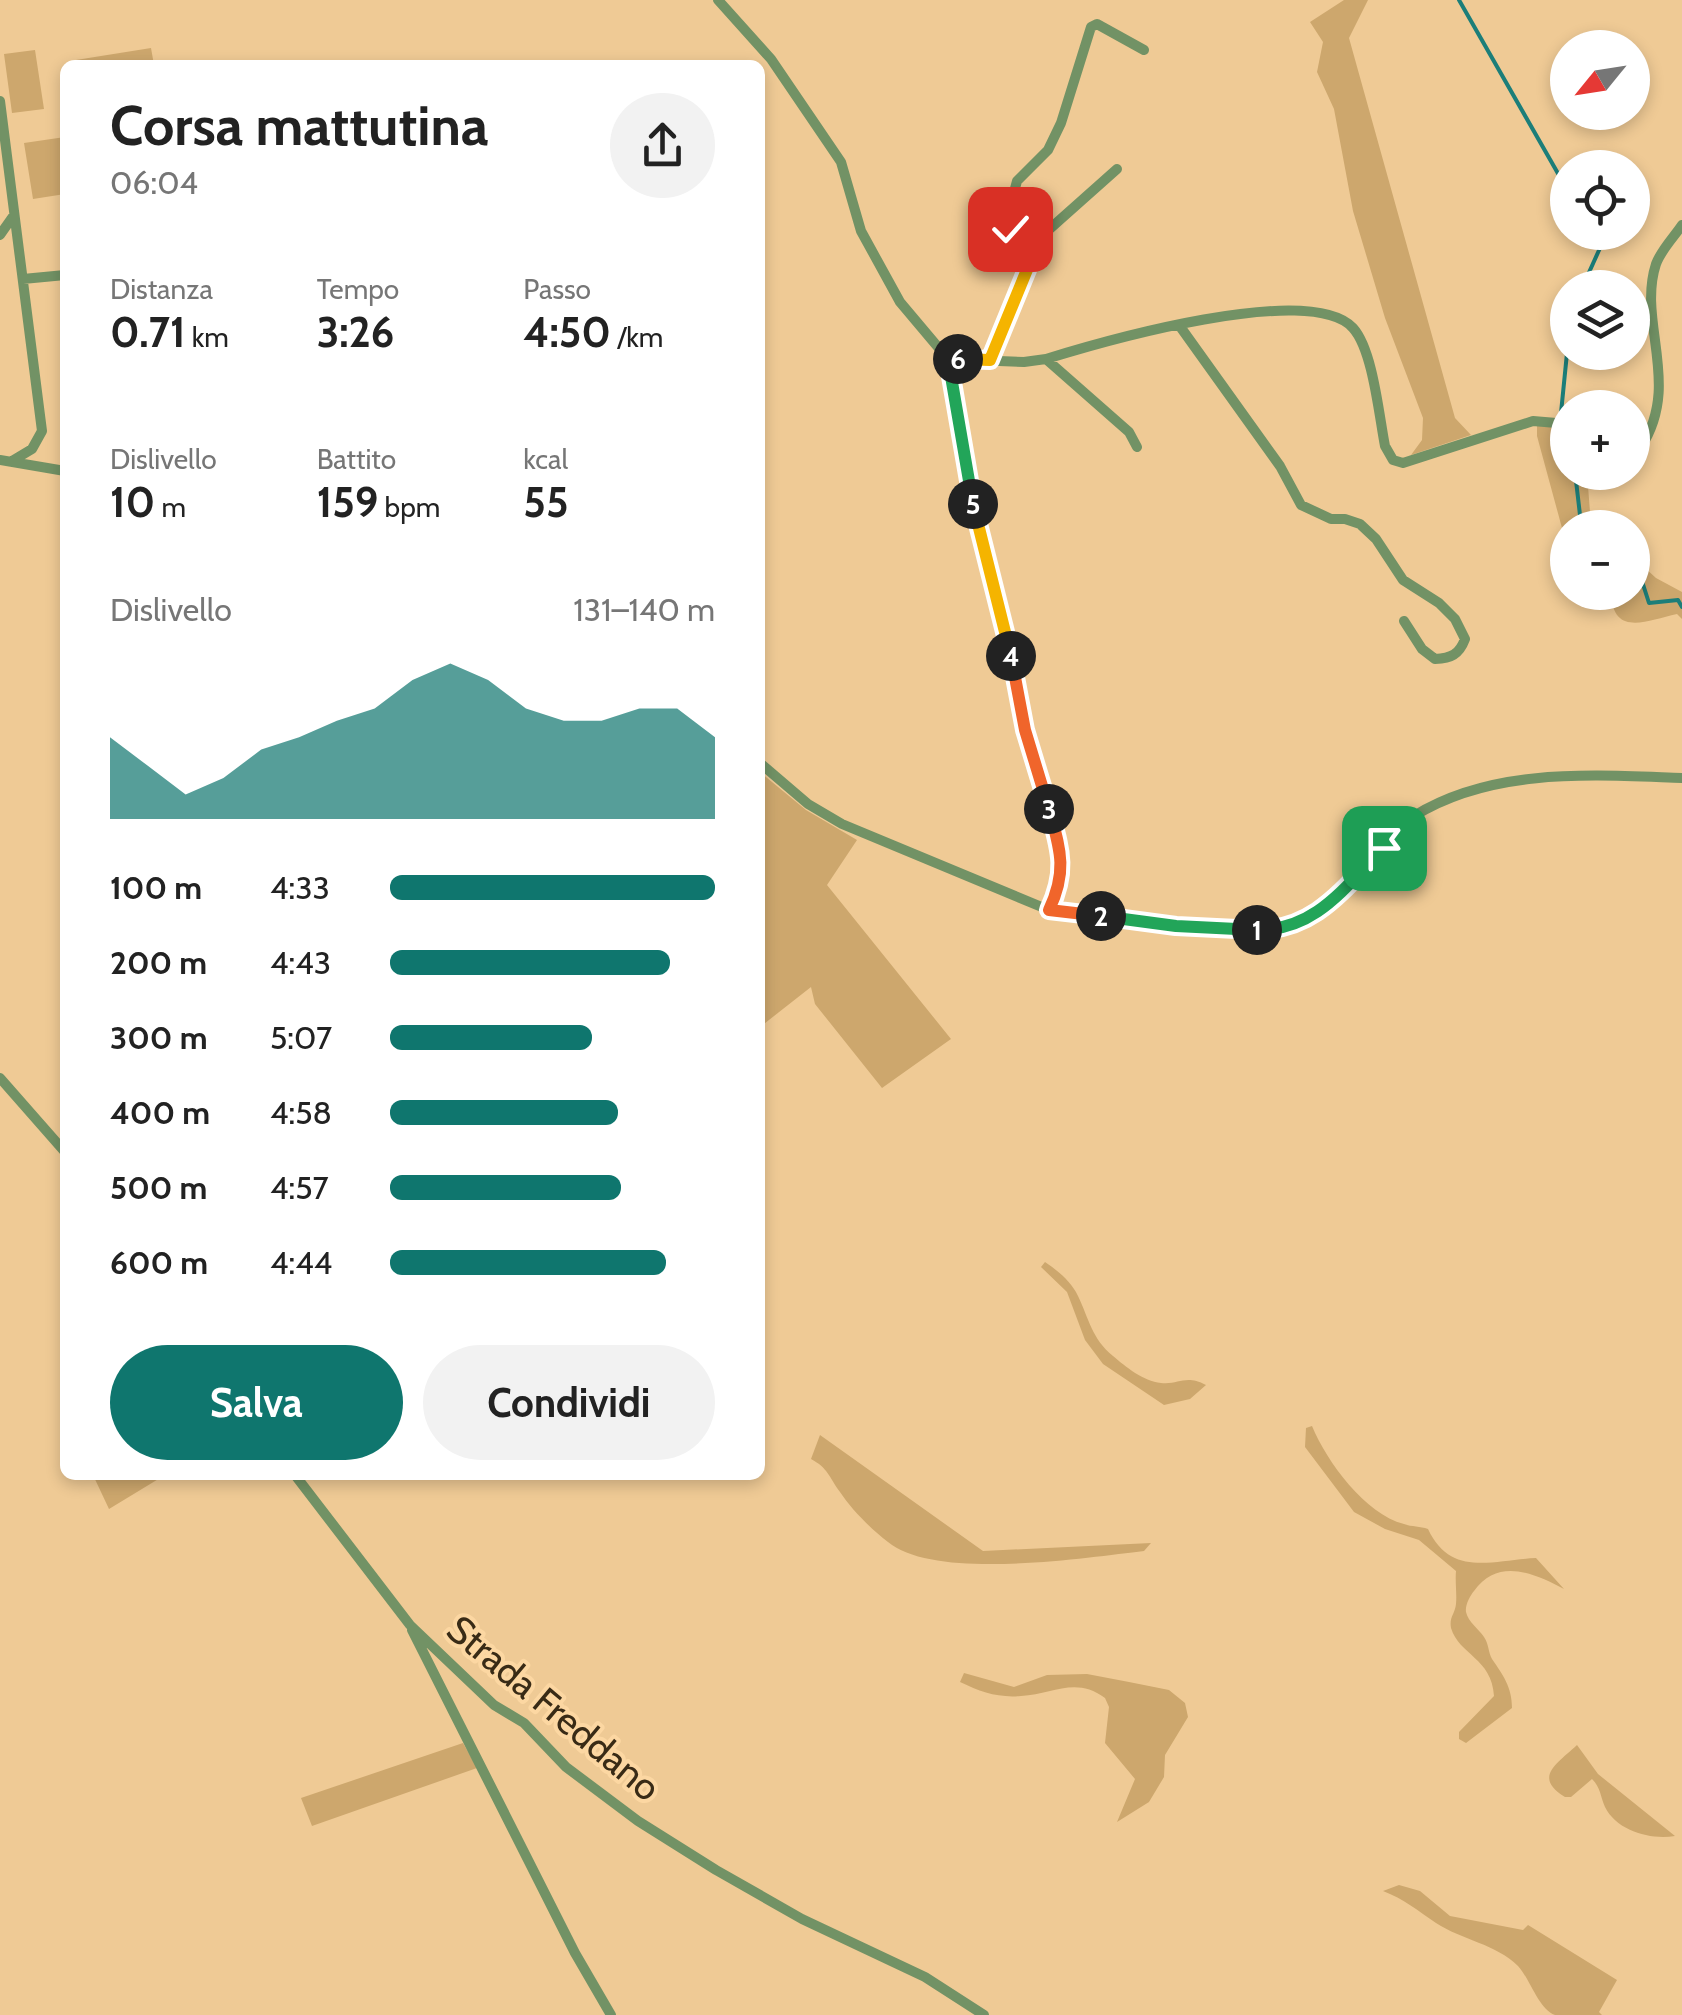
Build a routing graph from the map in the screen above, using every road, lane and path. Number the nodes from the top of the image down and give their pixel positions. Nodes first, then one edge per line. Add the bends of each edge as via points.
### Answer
1 (718, 0) edge
2 (1144, 50) dead end
3 (0, 101) edge
4 (1117, 169) dead end
5 (15, 214) junction
6 (1682, 224) edge
7 (0, 235) edge
8 (1026, 250) junction
9 (60, 275) edge
10 (23, 279) junction
11 (1179, 325) junction
12 (948, 359) junction
13 (1046, 359) junction
14 (990, 360) junction
15 (1550, 422) edge
16 (1650, 433) edge
17 (1137, 447) dead end
18 (6, 460) edge
19 (60, 470) edge
20 (1404, 621) dead end
21 (765, 767) edge
22 (1682, 778) edge
23 (1049, 910) junction
24 (0, 1078) edge
25 (60, 1146) edge
26 (298, 1480) edge
27 (410, 1625) junction
28 (611, 2015) edge
29 (984, 2015) edge

1 - 12 street via 771,58 840,162 861,231 900,302
2 - 8 street via 1097,24 1091,28 1062,124 1018,181 1010,206 1006,222
3 - 5 street
4 - 8 street
5 - 7 street
5 - 10 street
6 - 16 street via 1656,265 1660,398
8 - 14 street via 1031,260
9 - 10 street
10 - 18 street via 42,431 32,448
11 - 13 street
11 - 15 street via 1282,311 1332,316 1352,328 1366,356 1385,446 1403,463 1533,421
11 - 20 street via 1301,505 1360,524 1402,580 1439,602 1465,639 1450,658 1435,659
12 - 14 street
12 - 23 street via 974,512 1062,857
13 - 14 street
13 - 17 street via 1129,432
18 - 19 street
21 - 23 street via 842,824
22 - 23 street via 1566,776 1494,783 1432,805 1316,915 1286,927 1176,926
24 - 25 street
26 - 27 street, Strada Freddano
27 - 28 street
27 - 29 street, Strada Freddano via 494,1705 638,1821 802,1919 925,1977

